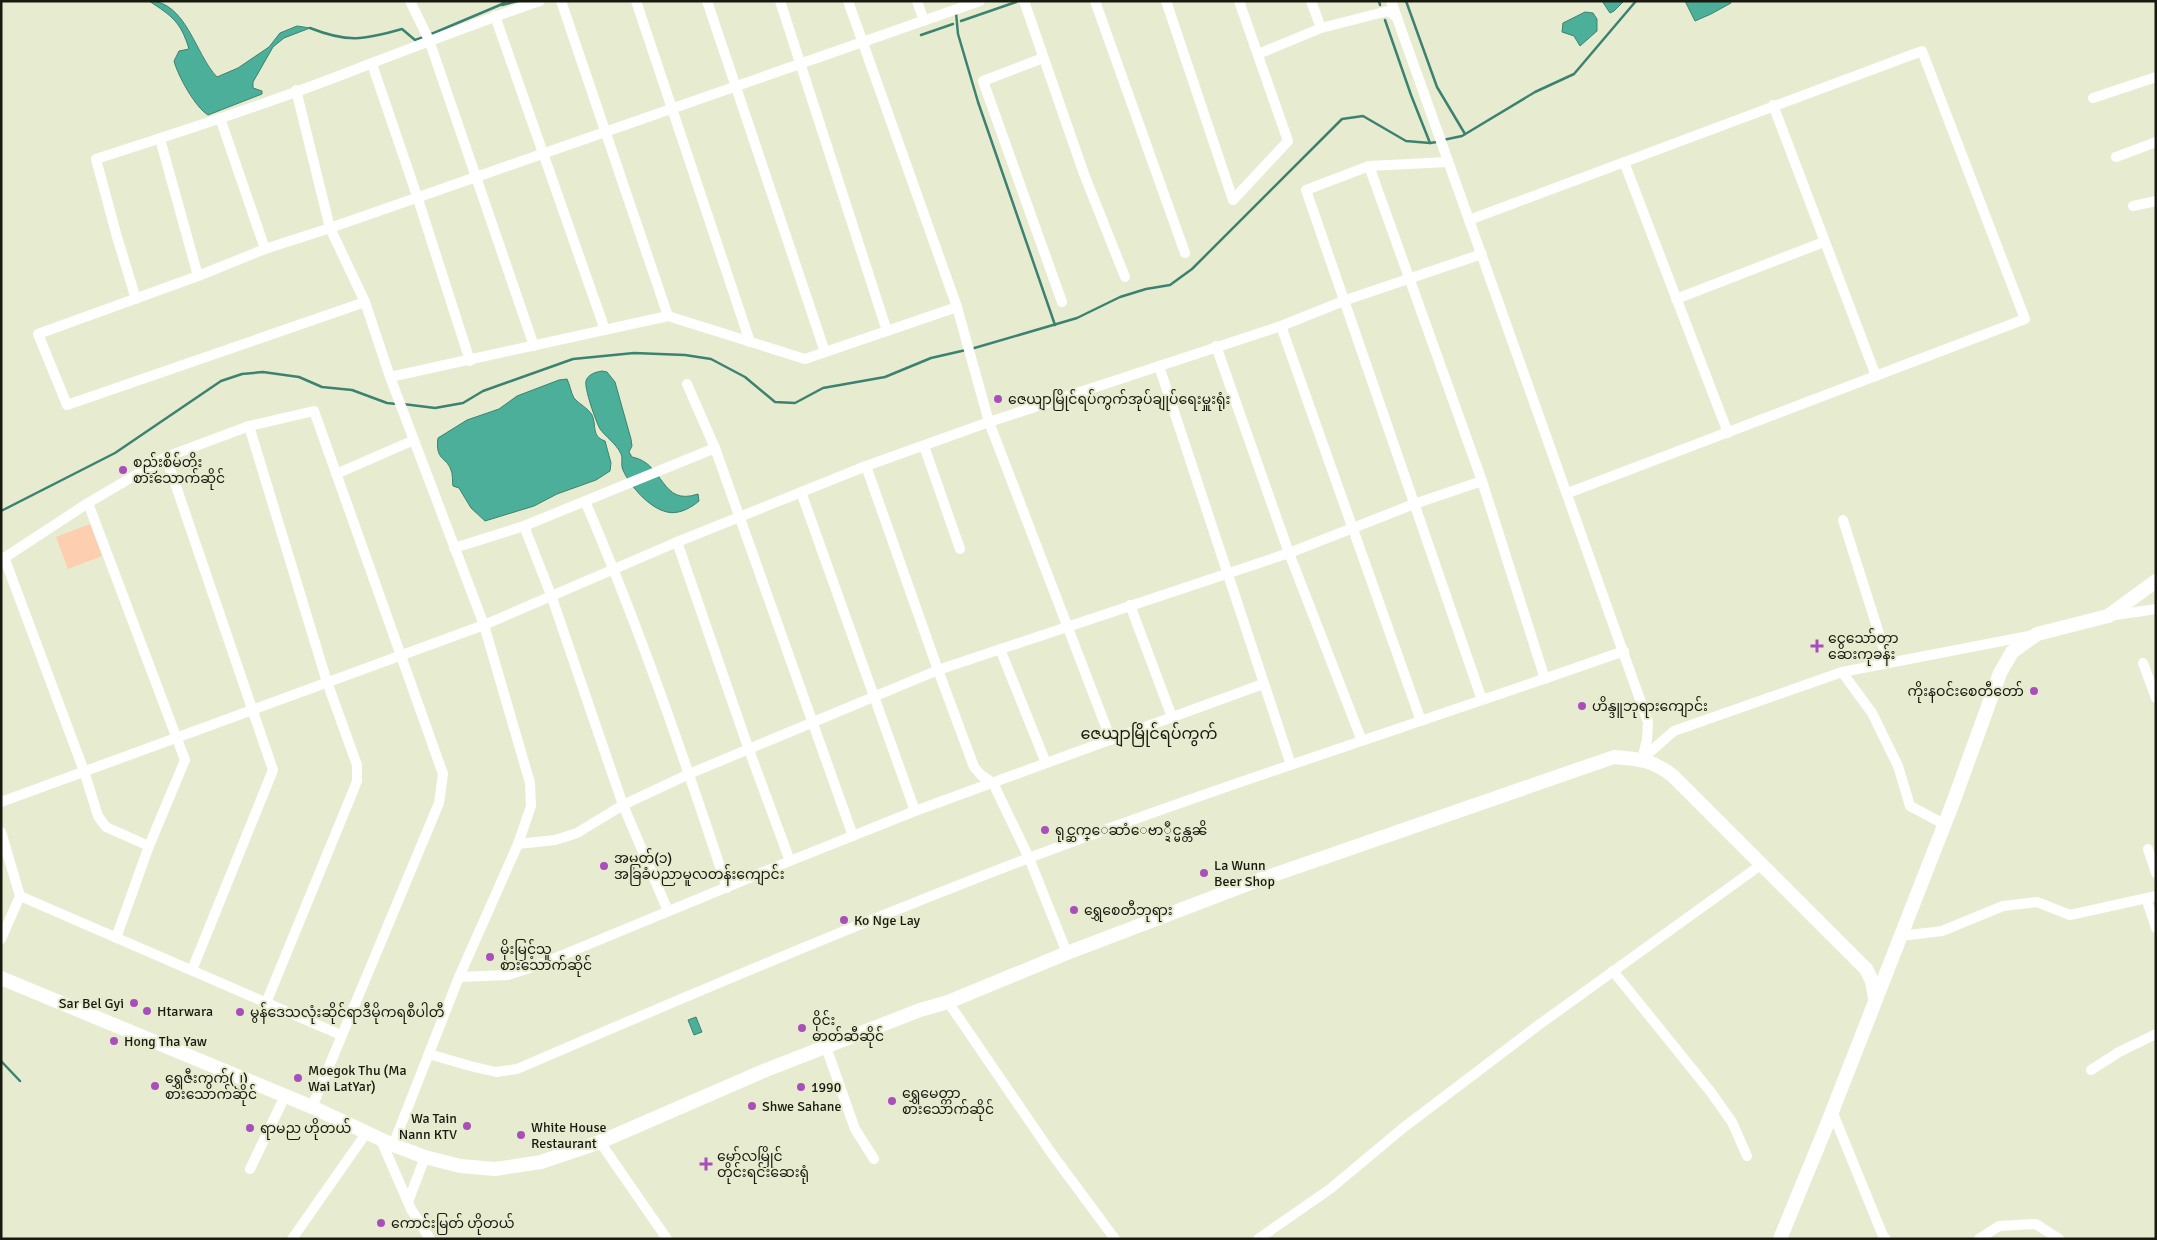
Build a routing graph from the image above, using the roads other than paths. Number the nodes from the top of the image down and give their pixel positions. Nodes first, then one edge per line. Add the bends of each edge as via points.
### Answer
1 (410, 1) edge
2 (540, 1) edge
3 (561, 1) edge
4 (636, 1) edge
5 (707, 1) edge
6 (780, 1) edge
7 (848, 1) edge
8 (917, 1) edge
9 (980, 1) edge
10 (1024, 1) edge
11 (1095, 1) edge
12 (1166, 1) edge
13 (1239, 1) edge
14 (1311, 1) edge
15 (1391, 1) edge
16 (495, 16) junction
17 (1397, 17) junction
18 (924, 21) junction
19 (1321, 28) junction
20 (429, 40) junction
21 (862, 43) junction
22 (1258, 54) junction
23 (1043, 58) junction
24 (372, 64) junction
25 (801, 64) junction
26 (2156, 77) edge
27 (736, 86) junction
28 (296, 90) junction
29 (2093, 98) dead end
30 (1773, 105) junction
31 (672, 108) junction
32 (220, 118) junction
33 (605, 131) junction
34 (160, 139) junction
35 (2156, 142) edge
36 (542, 153) junction
37 (2116, 157) dead end
38 (1447, 158) junction
39 (1624, 162) junction
40 (1368, 166) junction
41 (476, 176) junction
42 (417, 196) junction
43 (2156, 201) edge
44 (2133, 206) dead end
45 (1469, 220) junction
46 (330, 228) junction
47 (1824, 242) junction
48 (265, 249) junction
49 (1185, 253) dead end
50 (1482, 254) junction
51 (198, 276) junction
52 (1125, 278) dead end
53 (1408, 279) junction
54 (136, 299) junction
55 (1676, 299) junction
56 (1346, 300) junction
57 (365, 302) junction
58 (1062, 302) dead end
59 (957, 307) junction
60 (668, 316) junction
61 (1281, 326) junction
62 (605, 330) junction
63 (887, 331) junction
64 (750, 342) junction
65 (534, 346) junction
66 (1216, 346) junction
67 (825, 352) junction
68 (470, 361) junction
69 (1159, 366) junction
70 (1876, 376) junction
71 (390, 377) junction
72 (687, 384) dead end
73 (989, 422) junction
74 (248, 426) junction
75 (1728, 433) junction
76 (414, 440) junction
77 (924, 446) junction
78 (715, 448) junction
79 (166, 457) junction
80 (866, 466) junction
81 (336, 474) junction
82 (1482, 481) junction
83 (802, 492) junction
84 (1568, 493) junction
85 (585, 501) junction
86 (88, 503) junction
87 (1414, 504) junction
88 (740, 517) junction
89 (1843, 520) dead end
90 (524, 526) junction
91 (1354, 528) junction
92 (677, 542) junction
93 (454, 548) junction
94 (960, 549) dead end
95 (1289, 553) junction
96 (3, 558) edge
97 (614, 570) junction
98 (1226, 573) junction
99 (2156, 581) edge
100 (551, 595) junction
101 (1130, 605) junction
102 (2156, 609) edge
103 (2108, 616) junction
104 (484, 625) junction
105 (1066, 627) junction
106 (2037, 634) junction
107 (1000, 649) junction
108 (1624, 651) junction
109 (401, 654) junction
110 (1888, 662) junction
111 (2143, 663) dead end
112 (938, 670) junction
113 (1842, 672) junction
114 (1545, 679) junction
115 (327, 682) junction
116 (1263, 684) junction
117 (874, 697) junction
118 (2156, 698) edge
119 (1482, 700) junction
120 (251, 709) junction
121 (1172, 717) junction
122 (1421, 721) junction
123 (811, 724) junction
124 (177, 737) junction
125 (1111, 740) junction
126 (1362, 741) junction
127 (749, 750) junction
128 (1642, 760) junction
129 (1046, 763) junction
130 (1291, 765) junction
131 (84, 771) junction
132 (690, 774) junction
133 (993, 783) junction
134 (1, 802) edge
135 (623, 805) junction
136 (915, 811) junction
137 (1944, 824) junction
138 (1, 832) edge
139 (853, 836) junction
140 (518, 844) junction
141 (149, 846) junction
142 (2148, 849) dead end
143 (1029, 858) junction
144 (790, 861) junction
145 (1762, 864) junction
146 (2156, 873) edge
147 (727, 888) junction
148 (20, 896) junction
149 (2151, 897) edge
150 (668, 911) junction
151 (2156, 928) edge
152 (1901, 936) junction
153 (116, 938) junction
154 (1, 939) edge
155 (1067, 953) junction
156 (192, 970) junction
157 (1613, 971) junction
158 (459, 977) junction
159 (1, 978) edge
160 (1875, 998) junction
161 (948, 1002) junction
162 (266, 1003) junction
163 (2156, 1034) edge
164 (341, 1035) junction
165 (826, 1047) junction
166 (428, 1054) junction
167 (2091, 1070) dead end
168 (285, 1096) junction
169 (312, 1107) junction
170 (1832, 1111) junction
171 (374, 1135) junction
172 (600, 1142) junction
173 (393, 1145) junction
174 (1746, 1156) dead end
175 (425, 1157) junction
176 (874, 1159) dead end
177 (250, 1169) dead end
178 (408, 1202) junction
179 (292, 1239) edge
180 (430, 1239) edge
181 (667, 1239) edge
182 (1115, 1239) edge
183 (1258, 1239) edge
184 (1780, 1239) edge
185 (1886, 1239) edge
186 (1979, 1239) edge
187 (2059, 1239) edge

1 - 20 street
2 - 16 street
3 - 33 street
4 - 31 street
5 - 27 street
6 - 25 street
7 - 21 street
8 - 18 street
9 - 18 street
10 - 23 street
11 - 49 street
12 - 22 street via 1233,200 1288,141
13 - 22 street
14 - 19 street
15 - 17 street
16 - 20 street
16 - 36 street
17 - 19 street via 1388,11
17 - 38 street
18 - 21 street
19 - 22 street
20 - 24 street
20 - 41 street
21 - 25 street
21 - 59 street
23 - 52 street
23 - 58 street via 983,82
24 - 28 street
24 - 42 street
25 - 27 street
25 - 63 street
26 - 29 street
27 - 31 street
27 - 67 street
28 - 32 street
28 - 46 street
30 - 39 street
30 - 47 street
30 - 70 street via 1922,51 2026,319
31 - 33 street
31 - 64 street
32 - 34 street
32 - 48 street
33 - 36 street
33 - 60 street
34 - 51 street
34 - 54 street via 96,159
35 - 37 street
36 - 41 street
36 - 62 street
38 - 40 street
38 - 45 street
39 - 45 street
39 - 55 street
40 - 53 street
40 - 56 street via 1306,190
41 - 42 street
41 - 65 street
42 - 46 street
42 - 68 street
43 - 44 street
45 - 50 street
46 - 48 street
46 - 57 street
47 - 55 street
47 - 70 street
48 - 51 street
50 - 53 street
50 - 84 street
51 - 54 street
53 - 56 street
53 - 82 street
54 - 57 street via 38,334 67,405
55 - 75 street
56 - 61 street
56 - 87 street
57 - 71 street
59 - 63 street
59 - 73 street
60 - 62 street
60 - 64 street
61 - 66 street
61 - 91 street
62 - 65 street
63 - 67 street
64 - 67 street via 805,359
65 - 68 street
66 - 69 street
66 - 95 street
68 - 71 street
69 - 73 street
69 - 98 street
70 - 75 street
71 - 76 street
72 - 78 street
73 - 77 street
73 - 105 street
74 - 79 street
74 - 81 street via 314,411
74 - 115 street
75 - 84 street
76 - 81 street
76 - 93 street
77 - 80 street
77 - 94 street
78 - 85 street
78 - 88 street
79 - 86 street
79 - 120 street
80 - 83 street
80 - 112 street
81 - 109 street
82 - 87 street
82 - 114 street
83 - 88 street
83 - 117 street
84 - 108 street
85 - 90 street
85 - 97 street
86 - 96 street
86 - 124 street
87 - 91 street
87 - 119 street
88 - 92 street
88 - 123 street
89 - 110 street
90 - 93 street
90 - 100 street
91 - 95 street
91 - 122 street
92 - 97 street
92 - 127 street
93 - 104 street
95 - 98 street
95 - 126 street
96 - 131 street
97 - 100 street
97 - 132 street
98 - 101 street
98 - 116 street
99 - 103 main road
100 - 104 street
100 - 135 street
101 - 105 street
101 - 121 street
102 - 103 street
103 - 106 main road
104 - 109 street
104 - 140 street via 530,783 531,806
105 - 107 street
105 - 125 street
106 - 110 street
106 - 137 main road via 2012,652 2000,673
107 - 112 street
107 - 129 street
108 - 114 street
108 - 128 street via 1648,722
109 - 115 street
109 - 164 street via 443,774 439,803
110 - 113 street
111 - 118 street
112 - 117 street
112 - 133 street via 974,766
113 - 128 street via 1674,731
113 - 137 street via 1872,713 1898,766 1910,806
114 - 119 street
115 - 120 street
115 - 162 street via 357,765 357,781
116 - 121 street
116 - 130 street
117 - 123 street
117 - 136 street
119 - 122 street
120 - 124 street
120 - 156 street via 273,770
121 - 125 street
122 - 126 street
123 - 127 street
123 - 139 street
124 - 131 street
124 - 141 street via 185,760
125 - 129 street
126 - 130 street
127 - 132 street
127 - 144 street
128 - 145 main road via 1660,766 1673,776
128 - 155 main road via 1614,757 1256,881
129 - 133 street
130 - 143 street
131 - 134 street
131 - 141 street via 98,816 106,827
132 - 135 street
132 - 147 street
133 - 136 street
133 - 143 street
135 - 140 street via 577,833 555,840
135 - 150 street
136 - 139 street
137 - 152 main road
138 - 148 street
139 - 144 street
140 - 158 street
141 - 153 street
142 - 146 street
143 - 155 street
143 - 166 street via 700,991 518,1069 496,1072
144 - 147 street
145 - 157 street
145 - 160 main road via 1866,969
147 - 150 street
148 - 153 street
148 - 154 street
149 - 151 street
149 - 152 street via 2070,915 2037,902 2003,906 1942,931
150 - 158 street via 508,975
152 - 160 main road
153 - 156 street
155 - 161 main road
156 - 162 street
157 - 174 street via 1710,1091 1732,1122
157 - 183 street via 1403,1128 1330,1189
158 - 166 street
159 - 168 main road
160 - 170 main road
161 - 165 main road
161 - 182 street via 1052,1154
162 - 164 street
163 - 167 street
164 - 169 street
165 - 172 main road
165 - 176 street via 855,1129
166 - 173 street
168 - 169 main road
168 - 177 street
169 - 171 main road
170 - 184 main road
170 - 185 street
171 - 173 main road
171 - 178 street
171 - 179 street
172 - 175 main road via 542,1162 495,1168 460,1166
172 - 181 street
173 - 175 main road
175 - 178 street
178 - 180 street
186 - 187 street via 1999,1226 2036,1224

